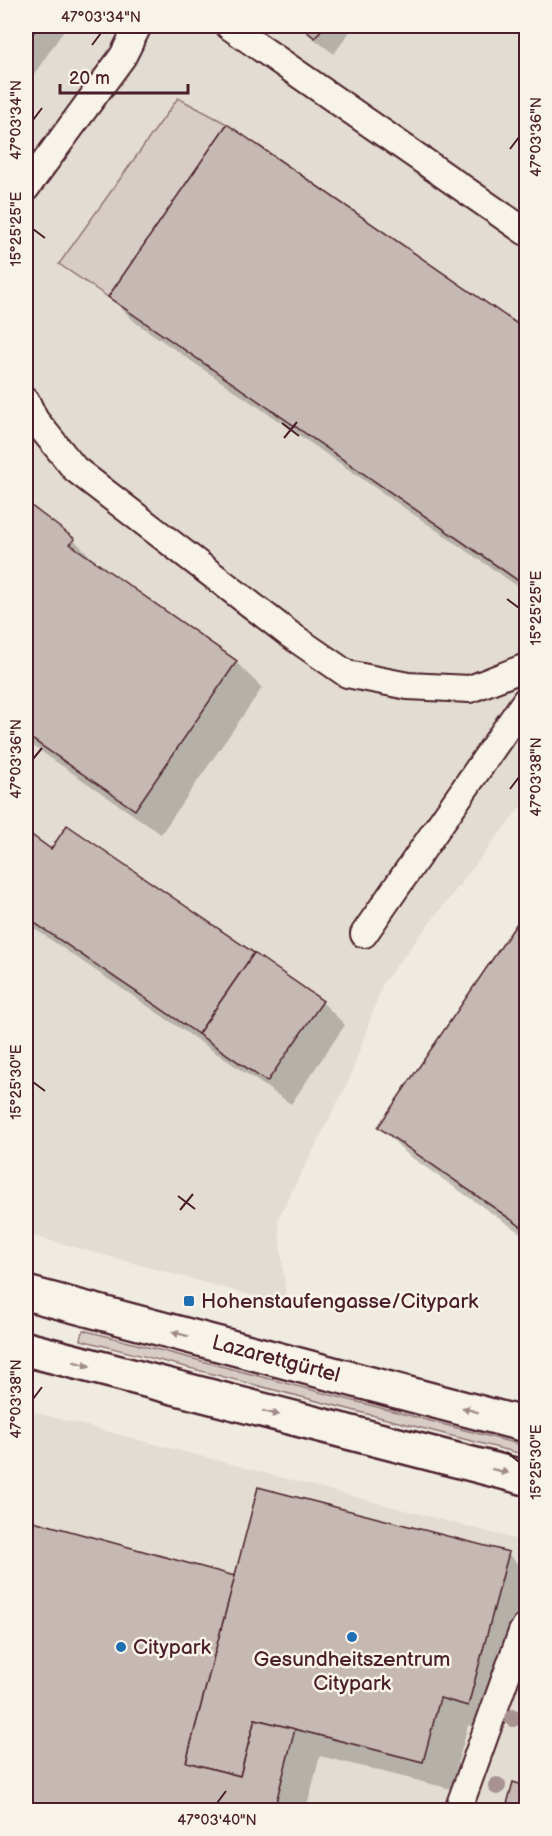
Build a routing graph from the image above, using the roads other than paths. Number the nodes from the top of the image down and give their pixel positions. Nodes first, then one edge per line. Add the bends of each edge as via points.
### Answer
1 (138, 26) edge
2 (230, 26) edge
3 (26, 188) edge
4 (526, 232) edge
5 (26, 401) edge
6 (526, 667) edge
7 (526, 700) edge
8 (364, 934) dead end
9 (26, 1293) edge
10 (26, 1349) edge
11 (526, 1425) edge
12 (526, 1478) edge
13 (526, 1626) edge
14 (458, 1810) edge

1 - 3 lane via 123,56
2 - 4 lane
5 - 6 lane via 34,420 75,469 347,674 408,686 470,689
7 - 8 lane
11 -> 9 main road, Lazarettgürtel
10 -> 12 main road
13 - 14 lane

